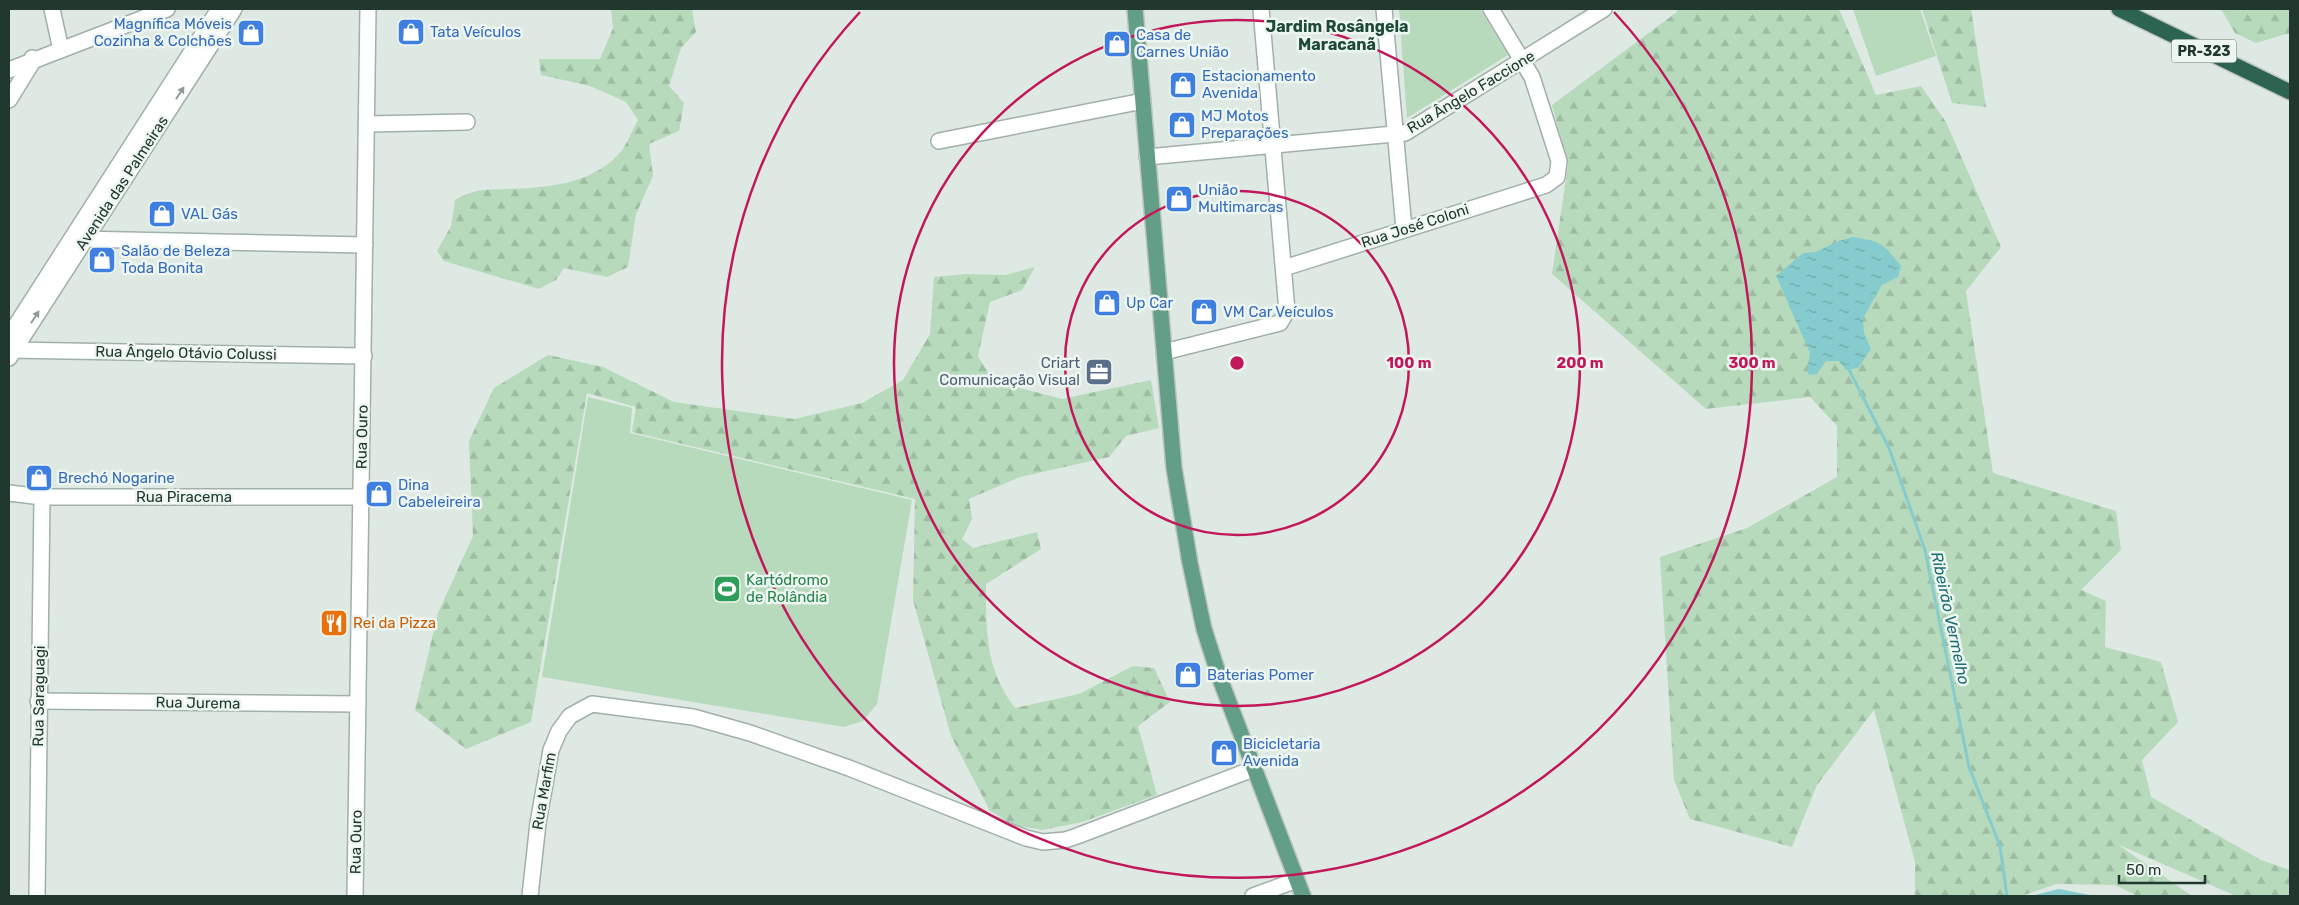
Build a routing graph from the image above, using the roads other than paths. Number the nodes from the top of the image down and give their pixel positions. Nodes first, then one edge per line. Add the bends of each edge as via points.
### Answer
1 (52, 9) edge
2 (143, 9) edge
3 (167, 9) edge
4 (219, 9) edge
5 (234, 9) edge
6 (368, 9) edge
7 (1135, 9) edge
8 (1261, 9) edge
9 (1384, 9) edge
10 (1491, 9) edge
11 (1604, 9) edge
12 (2119, 9) edge
13 (60, 45) junction
14 (32, 56) junction
15 (9, 60) edge
16 (1524, 61) junction
17 (9, 70) edge
18 (2290, 92) edge
19 (9, 100) edge
20 (1143, 101) junction
21 (467, 122) dead end
22 (366, 124) junction
23 (1396, 135) junction
24 (939, 141) dead end
25 (1272, 146) junction
26 (1148, 157) junction
27 (1404, 229) junction
28 (79, 239) junction
29 (365, 245) junction
30 (1284, 268) junction
31 (10, 349) edge
32 (1164, 352) junction
33 (364, 356) junction
34 (9, 493) edge
35 (42, 497) junction
36 (360, 497) junction
37 (38, 701) junction
38 (358, 704) junction
39 (1254, 769) junction
40 (1297, 880) junction
41 (37, 896) edge
42 (355, 896) edge
43 (530, 896) edge
44 (1253, 896) edge
45 (1303, 896) edge

1 - 13 street
2 - 13 street
3 - 13 street
4 - 28 street, Avenida das Palmeiras
28 -> 5 street, Avenida das Palmeiras
6 - 22 street, Rua Ouro
7 - 20 main road
8 - 25 street
9 - 23 street
10 - 16 street
11 - 16 street, Rua Ângelo Faccione
12 - 18 highway, PR-323
13 - 14 street
14 - 15 street
14 - 17 street
14 - 19 street
16 - 23 street, Rua Ângelo Faccione via 1414,128
16 - 27 street, Rua José Coloni via 1559,161 1557,178 1546,185
20 - 24 street
20 - 26 main road
21 - 22 street
22 - 29 street, Rua Ouro
23 - 25 street, Rua Ângelo Faccione
23 - 27 street
25 - 26 street, Rua Ângelo Faccione
25 - 30 street
26 - 32 main road
27 - 30 street, Rua José Coloni
28 - 29 street
28 - 31 street, Avenida das Palmeiras
29 - 33 street, Rua Ouro
30 - 32 street via 1287,311 1280,324
31 - 33 street, Rua Ângelo Otávio Colussi
32 - 39 main road via 1174,468 1197,598 1220,679
33 - 36 street, Rua Ouro
34 - 35 street, Rua Piracema
35 - 36 street, Rua Piracema
35 - 37 street, Rua Saraguagi
36 - 38 street, Rua Ouro
37 - 38 street, Rua Jurema
37 - 41 street, Rua Saraguagi
38 - 42 street, Rua Ouro
39 - 40 main road
39 - 43 street, Rua Marfim via 1077,836 1043,842 997,828 910,791 750,733 693,718 592,704 570,716 553,744 538,823
40 - 44 street
40 - 45 main road

